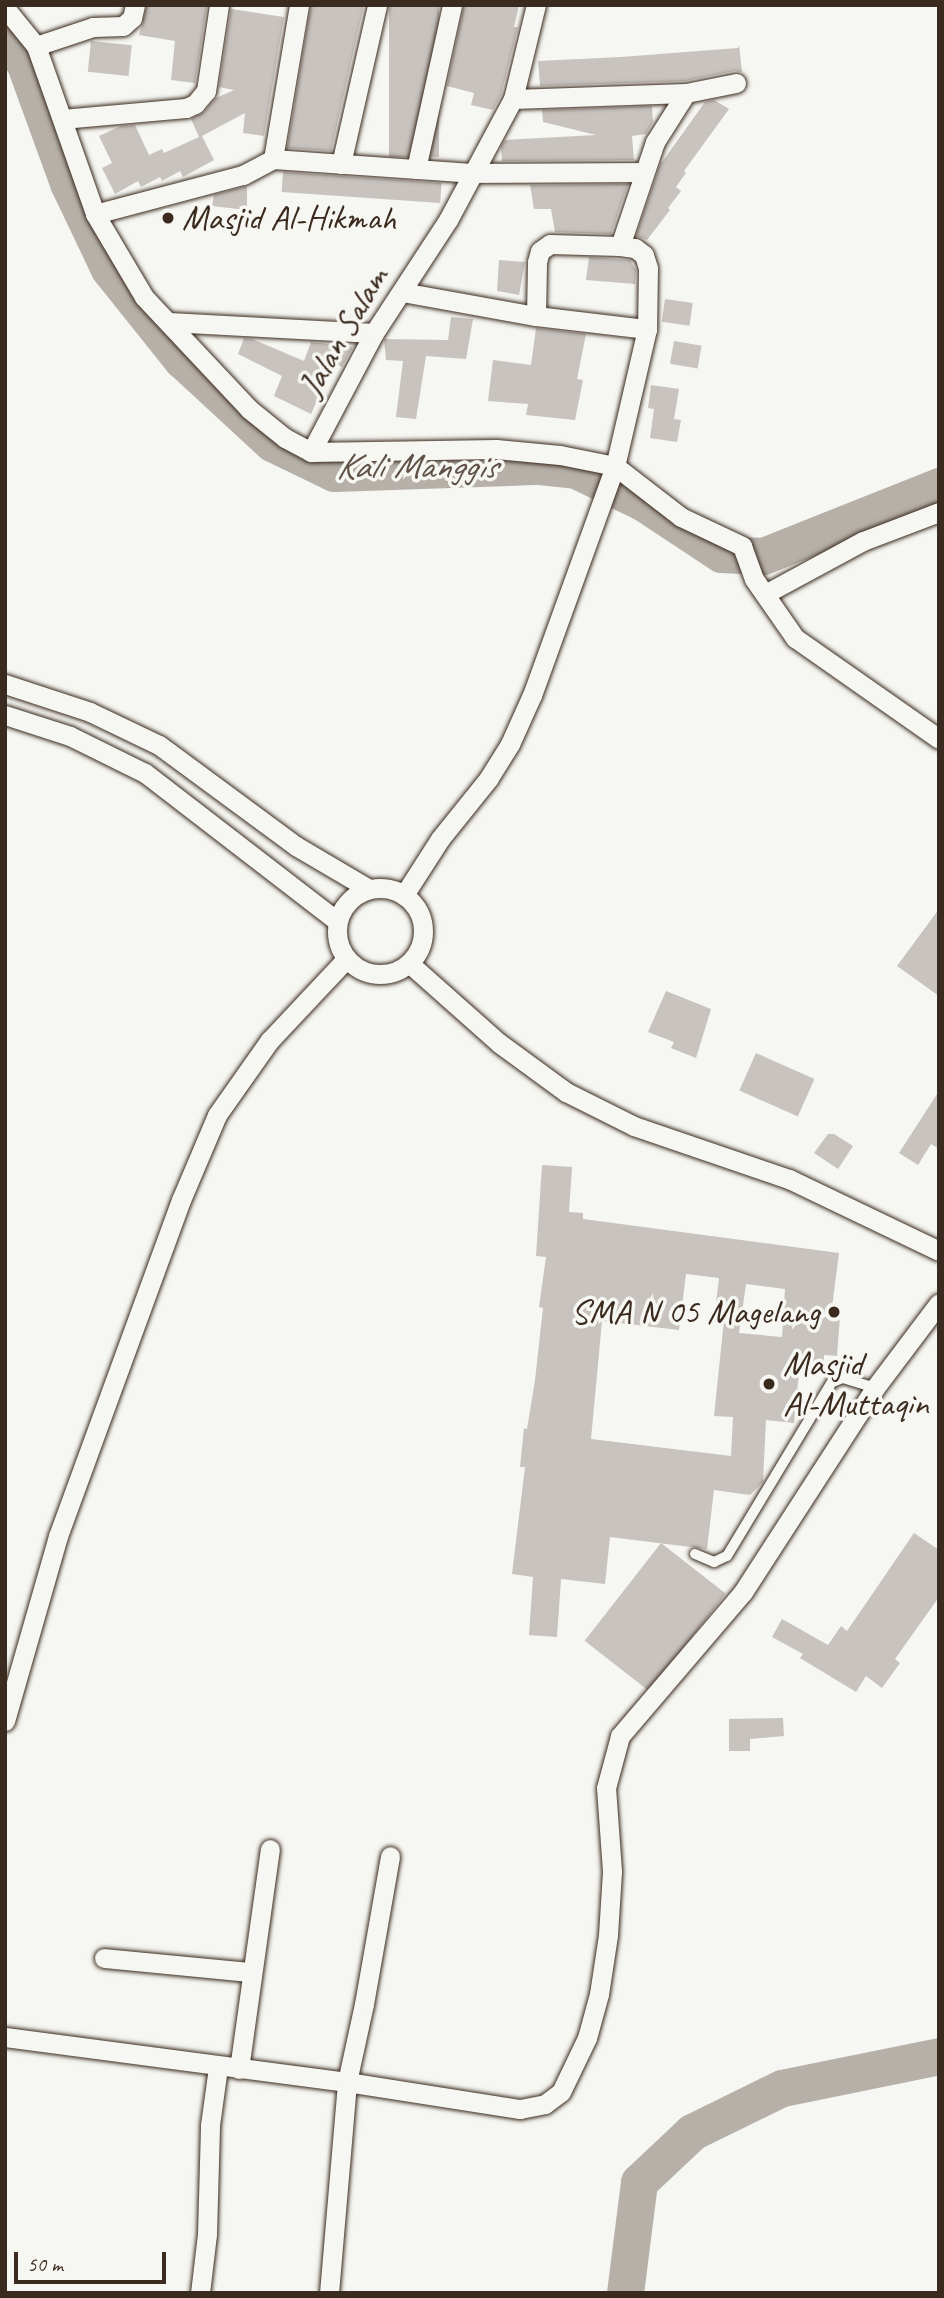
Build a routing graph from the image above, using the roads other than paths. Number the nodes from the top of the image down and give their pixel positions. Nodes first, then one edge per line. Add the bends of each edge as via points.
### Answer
1 (135, 5) edge
2 (219, 5) edge
3 (299, 5) edge
4 (377, 5) edge
5 (452, 5) edge
6 (536, 5) edge
7 (5, 8) edge
8 (36, 46) junction
9 (736, 83) dead end
10 (686, 93) junction
11 (513, 99) junction
12 (62, 120) junction
13 (273, 159) junction
14 (341, 164) junction
15 (416, 170) junction
16 (643, 172) junction
17 (472, 173) junction
18 (95, 214) junction
19 (620, 246) junction
20 (402, 292) junction
21 (536, 316) junction
22 (169, 322) junction
23 (647, 329) junction
24 (374, 333) junction
25 (311, 452) junction
26 (614, 470) junction
27 (939, 512) edge
28 (759, 586) junction
29 (5, 684) edge
30 (5, 715) edge
31 (939, 739) edge
32 (369, 889) junction
33 (404, 895) junction
34 (337, 921) junction
35 (346, 959) junction
36 (410, 964) junction
37 (939, 1251) edge
38 (939, 1303) edge
39 (875, 1388) junction
40 (695, 1554) dead end
41 (5, 1721) edge
42 (270, 1849) dead end
43 (390, 1856) dead end
44 (104, 1958) dead end
45 (250, 1972) junction
46 (5, 2037) edge
47 (218, 2067) junction
48 (239, 2069) junction
49 (346, 2082) junction
50 (200, 2293) edge
51 (329, 2293) edge

1 - 8 street via 132,18 122,26 93,27
2 - 12 street via 206,91 195,104
3 - 13 street
4 - 14 street
5 - 15 street
6 - 11 street, Jalan Salam
7 - 8 street
8 - 12 street
9 - 10 street
10 - 11 street
10 - 16 street via 655,142
11 - 17 street, Jalan Salam
12 - 18 street
13 - 14 street
13 - 18 street via 243,175
14 - 15 street
15 - 17 street
16 - 17 street
16 - 19 street
17 - 20 street, Jalan Salam
18 - 22 street via 144,297
19 - 21 street via 550,244 540,251
19 - 23 street via 644,255
20 - 21 street
20 - 24 street, Jalan Salam
21 - 23 street
22 - 24 street
22 - 25 street via 249,409
23 - 26 street
24 - 25 street, Jalan Salam
25 - 26 street via 496,449 560,455
26 - 28 street via 681,517 742,546
26 - 33 street via 510,744
27 - 28 street
28 - 31 street via 795,638
29 - 32 street via 90,712 159,745 296,846
30 - 34 street via 70,736 145,773
32 - 33 street
32 - 34 street via 349,901
33 - 36 street via 421,915 424,928
34 - 35 street via 339,947
35 - 36 street via 370,974 384,975
35 - 41 street via 270,1040 217,1115 181,1200 58,1536
36 - 37 street via 499,1043 566,1092 634,1126 789,1179
38 - 39 street
39 - 40 lane via 843,1378 832,1382 727,1556 714,1562
39 - 49 street via 743,1592 620,1736 606,1788 612,1871 599,1994 587,2038 561,2092 545,2104 520,2109
42 - 45 street
43 - 49 street via 365,2004
44 - 45 street
45 - 48 street
46 - 47 street
47 - 48 street
47 - 50 street
48 - 49 street
49 - 51 street

